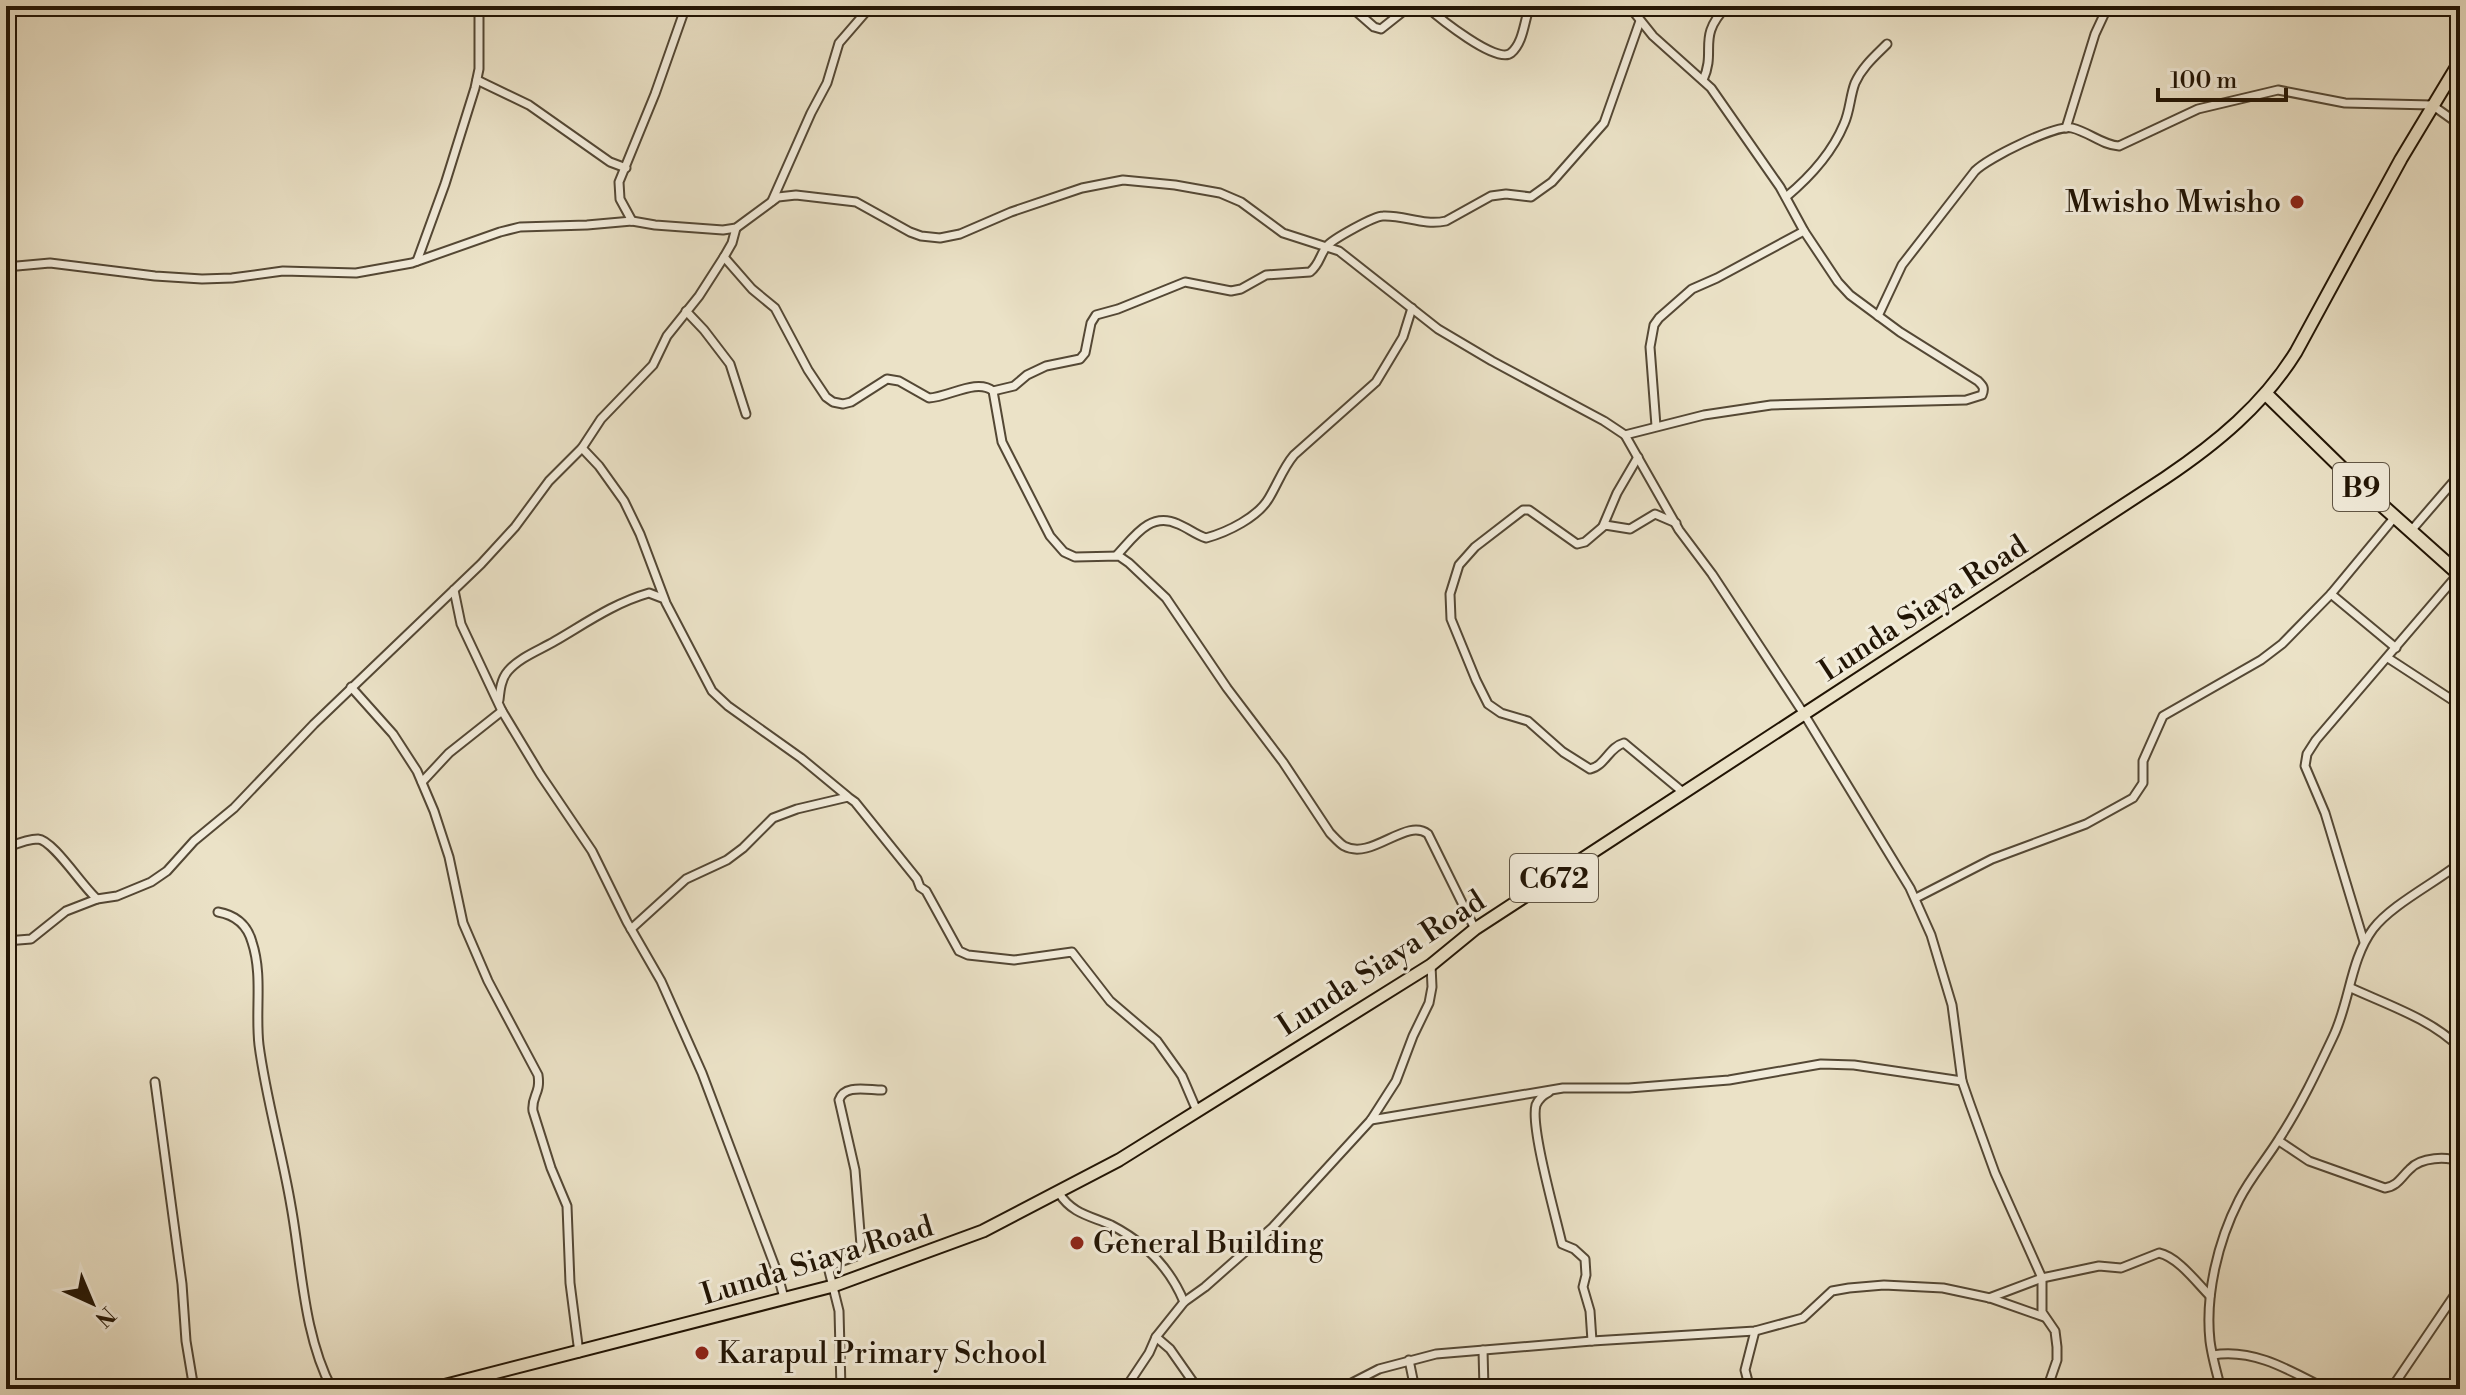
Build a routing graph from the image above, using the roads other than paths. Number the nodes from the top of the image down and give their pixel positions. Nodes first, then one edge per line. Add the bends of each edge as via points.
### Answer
1 (479, 6) edge
2 (686, 6) edge
3 (871, 6) edge
4 (1350, 6) edge
5 (1410, 6) edge
6 (1426, 6) edge
7 (1530, 6) edge
8 (1629, 6) edge
9 (1727, 6) edge
10 (2108, 6) edge
11 (1640, 21) junction
12 (1887, 44) dead end
13 (2460, 61) edge
14 (477, 80) junction
15 (1703, 80) junction
16 (2432, 105) junction
17 (2460, 125) edge
18 (2066, 128) junction
19 (626, 168) junction
20 (1786, 197) junction
21 (772, 201) junction
22 (632, 221) junction
23 (736, 228) junction
24 (718, 231) junction
25 (1804, 231) junction
26 (732, 243) junction
27 (1327, 245) junction
28 (724, 257) junction
29 (417, 261) junction
30 (6, 267) edge
31 (1412, 308) junction
32 (686, 311) junction
33 (1878, 316) junction
34 (993, 391) junction
35 (2266, 394) junction
36 (746, 414) dead end
37 (1656, 426) junction
38 (1625, 435) junction
39 (582, 448) junction
40 (1638, 457) junction
41 (2460, 474) edge
42 (2394, 518) junction
43 (1676, 524) junction
44 (1603, 527) junction
45 (2410, 532) junction
46 (1117, 555) junction
47 (2459, 574) edge
48 (454, 590) junction
49 (2331, 594) junction
50 (664, 599) junction
51 (2396, 648) junction
52 (2388, 658) junction
53 (351, 687) junction
54 (2460, 705) edge
55 (501, 708) junction
56 (1804, 714) junction
57 (422, 782) junction
58 (1684, 793) junction
59 (848, 797) junction
60 (768, 808) dead end
61 (773, 818) junction
62 (6, 848) edge
63 (2460, 863) edge
64 (1916, 898) junction
65 (97, 899) junction
66 (218, 912) dead end
67 (631, 929) junction
68 (1475, 929) junction
69 (6, 941) edge
70 (2364, 942) junction
71 (1431, 965) junction
72 (2351, 988) junction
73 (2460, 1048) edge
74 (1962, 1081) junction
75 (155, 1082) dead end
76 (1563, 1088) junction
77 (882, 1090) dead end
78 (1197, 1111) junction
79 (1371, 1120) junction
80 (2279, 1141) junction
81 (2460, 1162) edge
82 (1059, 1193) junction
83 (2042, 1278) junction
84 (833, 1286) junction
85 (2460, 1287) edge
86 (2210, 1296) junction
87 (784, 1298) junction
88 (1988, 1298) junction
89 (1184, 1302) junction
90 (2045, 1317) junction
91 (1755, 1331) junction
92 (1156, 1337) junction
93 (1592, 1341) junction
94 (1483, 1350) junction
95 (579, 1353) junction
96 (2213, 1355) junction
97 (1409, 1360) junction
98 (194, 1389) edge
99 (332, 1389) edge
100 (431, 1389) edge
101 (841, 1389) edge
102 (1125, 1389) edge
103 (1198, 1389) edge
104 (1340, 1389) edge
105 (1415, 1389) edge
106 (1484, 1389) edge
107 (1750, 1389) edge
108 (2047, 1389) edge
109 (2221, 1389) edge
110 (2326, 1389) edge
111 (2391, 1389) edge

1 - 14 street
2 - 19 street
3 - 21 street via 839,43 827,83
4 - 5 street via 1381,29
6 - 7 street via 1468,38 1504,56 1517,45
8 - 11 street
9 - 15 street via 1709,32
10 - 18 street
11 - 15 street
11 - 27 street via 1604,123 1542,191 1526,197 1496,194 1438,223 1381,216
12 - 20 street via 1857,78 1843,126 1827,154
13 - 16 main road, Lunda Siaya Road / C672
14 - 19 street via 529,105
14 - 29 street
15 - 20 street
16 - 17 street
16 - 18 street via 2345,103 2278,90 2198,109 2119,146
16 - 35 main road, Lunda Siaya Road / C672 via 2312,326
18 - 33 street via 1983,163 1910,254
19 - 22 street via 619,189
20 - 25 street
21 - 23 street
21 - 27 street via 796,195 846,199 910,232 940,238 1082,188 1139,181 1220,193 1283,233
22 - 24 street
22 - 29 street via 511,229
23 - 24 street
23 - 26 street
24 - 26 street via 728,232
25 - 33 street via 1838,282
25 - 37 street via 1692,289 1659,318 1650,347
26 - 28 street
27 - 31 street
27 - 34 street via 1315,268 1306,273 1266,275 1237,291 1185,282 1096,315 1080,359 1046,366 1014,386
28 - 32 street
28 - 34 street via 775,308 819,389 833,402 851,402 887,379 929,398 984,385
29 - 30 street via 356,273 283,271 219,279 50,263
31 - 38 street via 1474,351
31 - 46 street via 1403,337 1376,382 1294,455 1260,511 1206,538 1157,520
32 - 36 street via 730,364
32 - 39 street via 653,365 601,419
33 - 37 street via 1978,381 1982,395 1944,402 1771,405
34 - 46 street via 1002,442 1050,536 1075,557
35 - 42 highway, B9
35 - 56 main road, Lunda Siaya Road / C672 via 2234,426 2165,478
37 - 38 street
38 - 40 street
39 - 48 street
39 - 50 street via 629,509
40 - 43 street
40 - 44 street
41 - 45 street
42 - 45 highway, B9
42 - 49 street
43 - 44 street via 1658,514 1627,530
43 - 56 street
44 - 58 street via 1577,544 1523,510 1459,565 1450,594 1451,619 1483,696 1494,709 1528,721 1590,769 1624,743
45 - 47 highway, B9
46 - 68 street via 1166,598 1330,833 1357,849 1412,829 1423,830
47 - 51 street
48 - 53 street
48 - 55 street via 461,624
49 - 51 street
49 - 64 street via 2261,660 2163,716 2143,761 2143,783 2133,798
50 - 55 street via 649,593 630,600 521,660 502,680
50 - 59 street via 716,696
51 - 52 street
52 - 54 street
52 - 70 street via 2305,759
53 - 57 street via 393,734
53 - 65 street via 167,871 129,892
55 - 57 street
55 - 67 street via 592,851
56 - 58 main road, Lunda Siaya Road / C672
56 - 64 street
57 - 95 street via 453,871 463,923 538,1075 533,1111 567,1206
58 - 68 main road, Lunda Siaya Road / C672
59 - 61 street
59 - 78 street via 926,891 959,951 1014,960 1072,952 1110,1001 1157,1041 1182,1076
60 - 61 street
61 - 67 street via 719,865 686,879
62 - 65 street via 29,840 48,842
63 - 70 street via 2387,915
64 - 74 street via 1950,994
65 - 69 street via 66,911 31,939
66 - 99 street via 237,919 252,941 259,1046 306,1303 321,1367
67 - 87 street via 702,1073
68 - 71 main road, Lunda Siaya Road / C672
70 - 72 street
71 - 78 main road, Lunda Siaya Road / C672
71 - 79 street via 1429,1003 1396,1081
72 - 73 street via 2431,1025
72 - 80 street via 2336,1032
74 - 76 street via 1821,1064 1704,1082
74 - 83 street
75 - 98 street
76 - 79 street
76 - 93 street via 1539,1099 1536,1122 1562,1244 1585,1259 1583,1287
77 - 84 street via 846,1089 840,1094 855,1170 861,1245 856,1256 832,1266
78 - 82 main road, Lunda Siaya Road / C672
79 - 89 street via 1272,1228
80 - 81 street via 2309,1161 2385,1188 2422,1161
80 - 86 street via 2238,1200
82 - 84 main road, Lunda Siaya Road / C672 via 960,1240
82 - 89 street via 1071,1208 1122,1231 1147,1250 1167,1271
83 - 86 street via 2099,1266 2121,1268 2159,1253
83 - 88 street
83 - 90 street
84 - 87 main road, Lunda Siaya Road / C672
84 - 101 street via 839,1311
85 - 111 street
86 - 96 street
87 - 95 main road, Lunda Siaya Road / C672
88 - 90 street
88 - 91 street via 1916,1286 1839,1289 1803,1318
89 - 92 street
90 - 108 street via 2055,1331 2057,1360
91 - 93 street
91 - 107 street via 1745,1370
92 - 102 street
92 - 103 street
93 - 94 street
94 - 97 street
94 - 106 street
95 - 100 main road, Lunda Siaya Road / C672
96 - 109 street
96 - 110 street via 2256,1356
97 - 104 street
97 - 105 street

